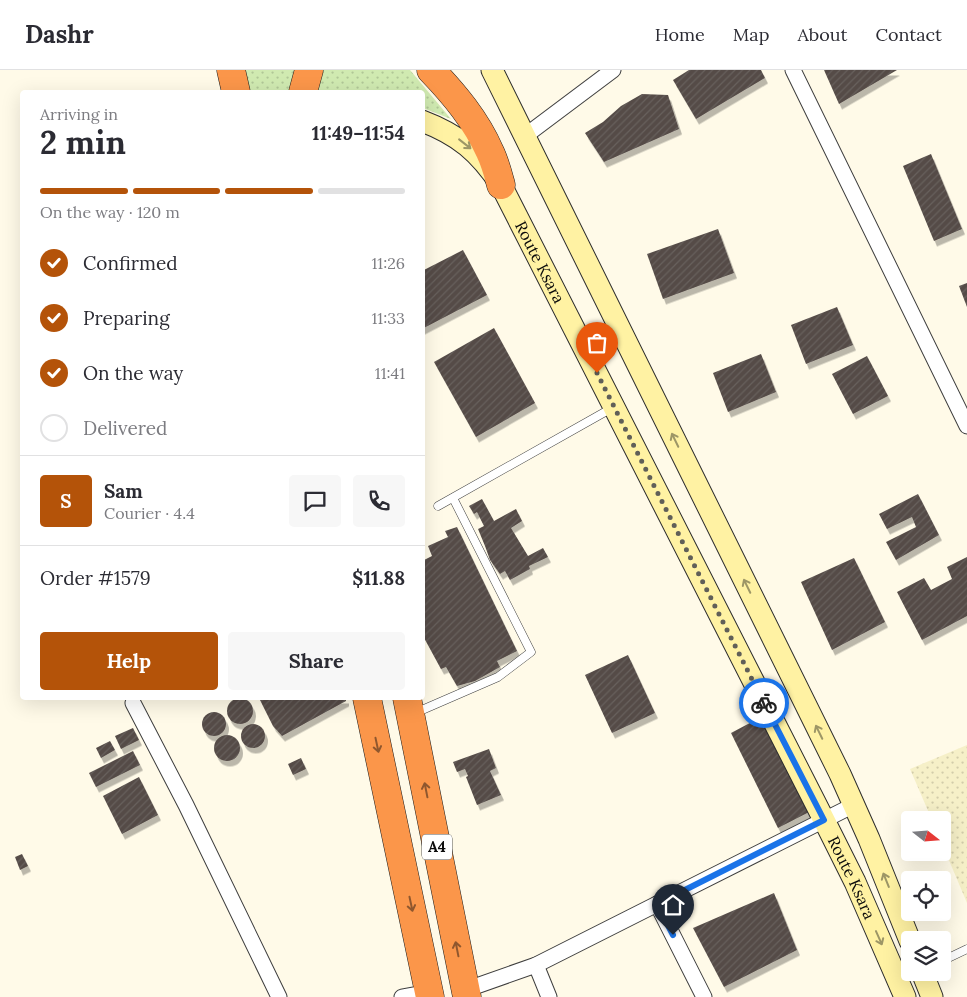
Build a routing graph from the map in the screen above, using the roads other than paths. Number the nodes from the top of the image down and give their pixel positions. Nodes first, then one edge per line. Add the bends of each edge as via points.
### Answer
1 (231, 70) edge
2 (309, 70) edge
3 (431, 70) edge
4 (492, 70) edge
5 (613, 70) edge
6 (793, 70) edge
7 (236, 90) edge
8 (304, 90) edge
9 (425, 122) edge
10 (525, 136) junction
11 (501, 185) junction
12 (614, 407) junction
13 (967, 426) edge
14 (453, 498) junction
15 (438, 506) dead end
16 (367, 700) edge
17 (133, 703) dead end
18 (409, 706) edge
19 (854, 805) junction
20 (824, 820) junction
21 (657, 904) junction
22 (906, 931) edge
23 (967, 949) edge
24 (951, 957) edge
25 (536, 965) junction
26 (912, 981) edge
27 (926, 981) edge
28 (903, 990) edge
29 (466, 993) edge
30 (430, 994) edge
31 (279, 997) edge
32 (402, 997) edge
33 (549, 997) edge
34 (704, 997) edge
35 (932, 997) edge

1 - 7 highway
2 - 8 highway
3 - 11 highway via 474,121 490,152
4 - 10 main road, Route Ksara
5 - 10 street
6 - 13 street
9 -> 11 main road, Route Ksara via 442,129 476,152
19 -> 10 main road, Route Ksara
11 - 12 main road, Route Ksara
12 - 14 lane
12 - 20 main road, Route Ksara
14 - 15 lane
14 - 18 lane via 531,652 498,677
16 -> 30 highway, A4
17 - 31 street
29 -> 18 highway, A4
19 - 20 street
22 -> 19 main road, Route Ksara
20 - 21 street
20 -> 28 main road, Route Ksara
21 - 25 street
21 - 34 street
23 - 24 lane
25 - 29 street
25 - 33 street
26 - 28 main road
27 - 35 main road
30 - 32 street

